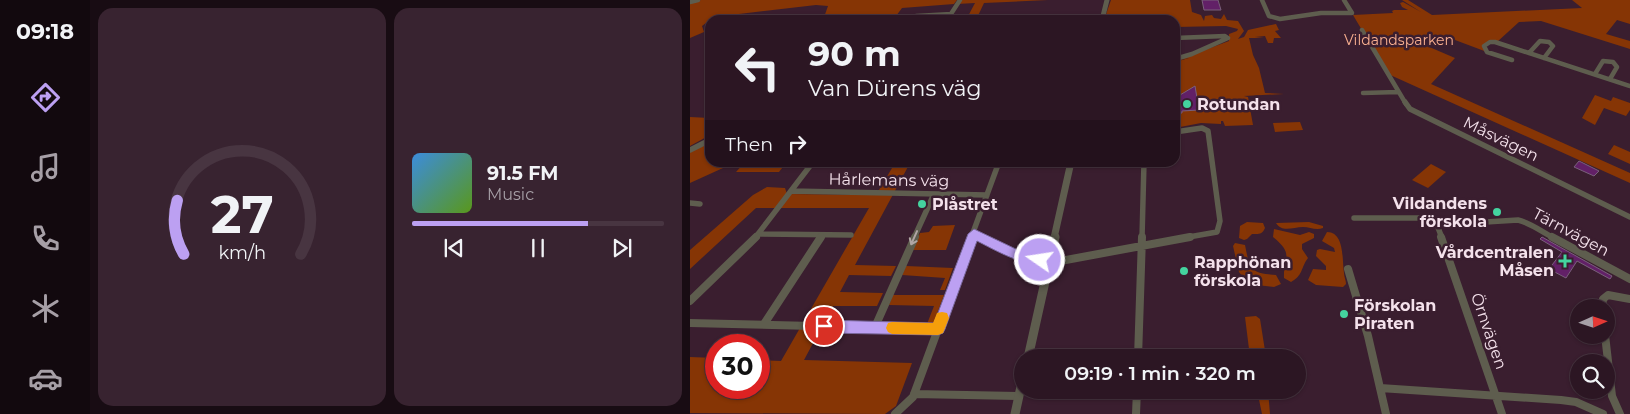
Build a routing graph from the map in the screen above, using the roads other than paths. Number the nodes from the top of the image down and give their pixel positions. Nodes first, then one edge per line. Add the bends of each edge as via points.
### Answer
1 (698, 0) edge
2 (960, 0) edge
3 (1107, 0) edge
4 (1262, 0) edge
5 (1344, 0) edge
6 (690, 2) edge
7 (951, 14) joint
8 (934, 15) edge
9 (1103, 15) edge
10 (1362, 30) dead end
11 (1180, 38) edge
12 (1529, 53) junction
13 (1180, 58) edge
14 (1544, 58) junction
15 (1512, 60) dead end
16 (1595, 74) junction
17 (1610, 79) junction
18 (1630, 86) edge
19 (1398, 92) junction
20 (1363, 93) dead end
21 (1180, 131) edge
22 (705, 142) edge
23 (690, 150) edge
24 (809, 167) edge
25 (997, 167) edge
26 (1070, 167) edge
27 (1144, 167) edge
28 (791, 192) junction
29 (934, 194) junction
30 (987, 195) junction
31 (690, 203) edge
32 (700, 204) dead end
33 (1630, 217) edge
34 (1354, 218) dead end
35 (1436, 225) junction
36 (759, 234) junction
37 (974, 234) junction
38 (822, 235) junction
39 (851, 235) dead end
40 (1142, 245) junction
41 (1049, 262) junction
42 (1348, 269) dead end
43 (1630, 279) edge
44 (1602, 299) edge
45 (1630, 299) edge
46 (690, 302) edge
47 (690, 323) edge
48 (764, 324) junction
49 (874, 327) junction
50 (938, 329) junction
51 (1606, 344) edge
52 (1030, 349) edge
53 (1138, 349) edge
54 (1380, 388) junction
55 (915, 392) junction
56 (1014, 396) edge
57 (1496, 396) junction
58 (1018, 399) edge
59 (1137, 399) edge
60 (895, 414) edge
61 (1015, 414) edge
62 (1136, 414) edge
63 (1386, 414) edge
64 (1502, 414) edge
65 (1603, 414) edge
66 (1620, 414) edge

1 - 6 street
2 - 7 street
3 - 9 street
4 - 5 street via 1269,16 1276,19 1352,13
7 - 8 street
10 - 19 street, Måsvägen
11 - 13 street via 1228,38
12 - 14 street
12 - 14 street via 1540,41 1549,42 1553,46
12 - 15 street via 1495,42 1484,46 1487,52
14 - 16 street
16 - 17 street
16 - 17 street via 1603,61 1613,62 1618,67
17 - 18 street
19 - 20 street
19 - 33 street, Måsvägen via 1405,104 1419,115
21 - 40 street via 1207,129 1219,230
22 - 23 street
24 - 28 street
25 - 30 street
26 - 41 street
27 - 40 street
28 - 29 street, Hårlemans väg
28 - 36 street
29 - 30 street, Hårlemans väg
29 -> 49 street
30 - 37 street
31 - 32 street
34 - 35 street via 1432,218
35 - 43 street, Tärnvägen via 1528,222
35 - 57 street, Örnvägen
36 - 38 street
36 - 46 street
37 - 41 street via 1018,255
37 - 50 street
38 - 39 street
38 - 48 street
40 - 41 street
40 - 53 street
41 - 52 street
42 - 54 street
44 - 45 street via 1608,295
47 - 48 street
48 - 49 street
49 - 50 street
50 - 55 street
51 - 66 street via 1612,396
54 - 57 street
54 - 63 street
55 - 56 street
55 - 60 street
57 - 64 street, Örnvägen
57 - 65 street via 1576,402
58 - 61 street
59 - 62 street

